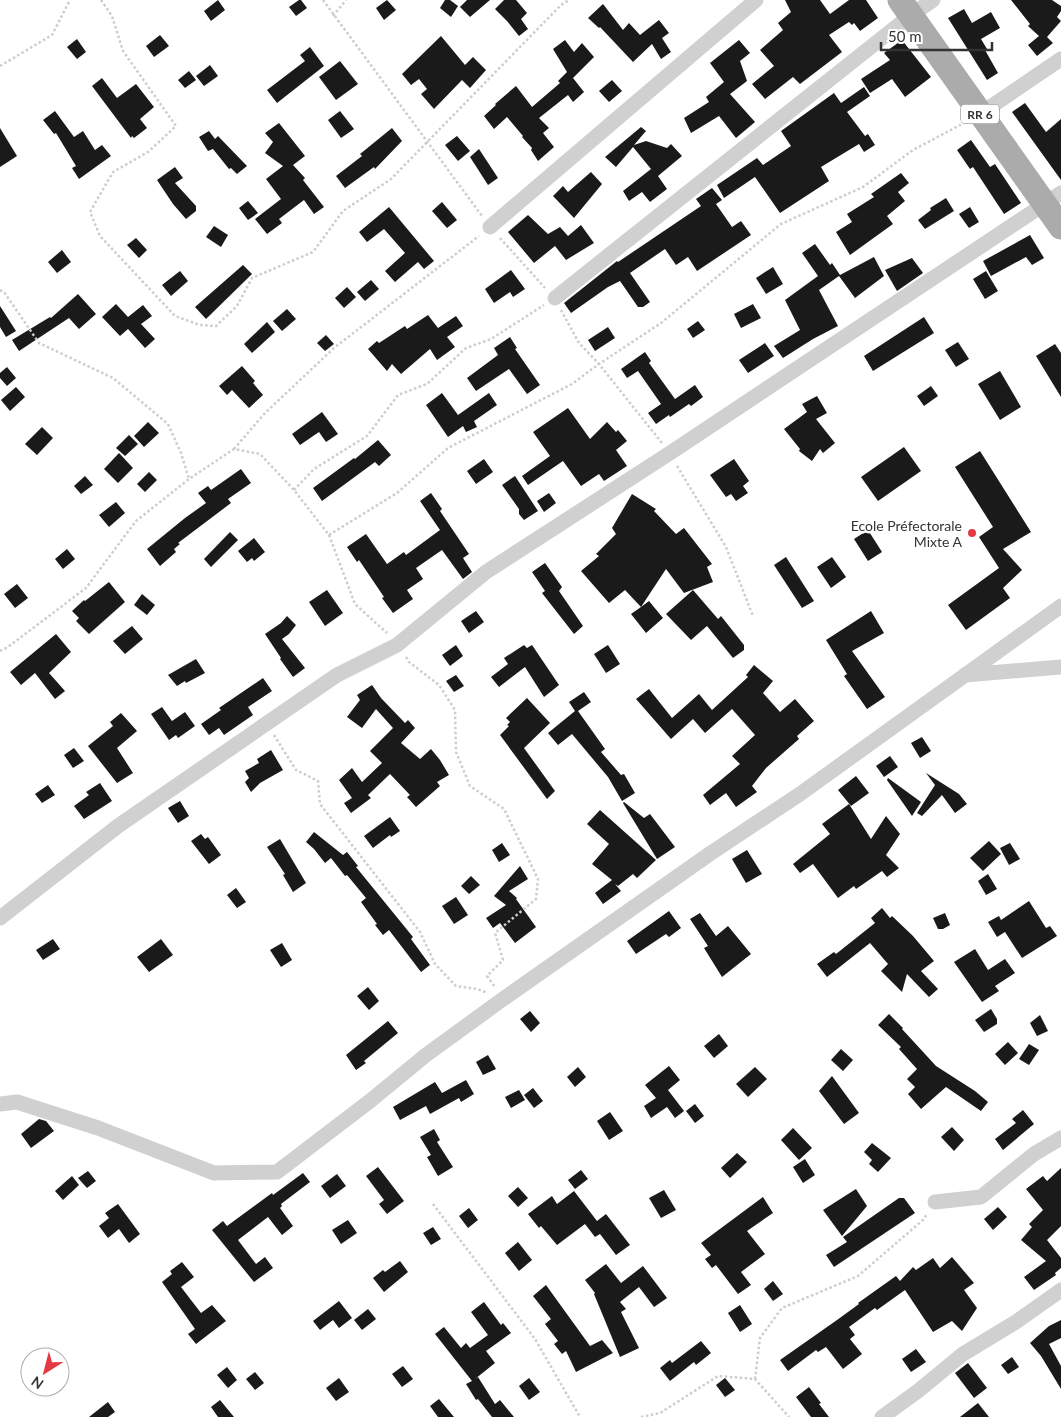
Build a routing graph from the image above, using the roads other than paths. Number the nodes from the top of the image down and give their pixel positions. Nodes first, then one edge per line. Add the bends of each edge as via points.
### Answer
1 (756, 0) edge
2 (933, 0) edge
3 (906, 8) edge
4 (1061, 59) edge
5 (980, 114) junction
6 (1053, 199) edge
7 (1061, 226) edge
8 (490, 227) road end
9 (554, 298) road end
10 (1061, 606) edge
11 (1061, 667) edge
12 (964, 676) junction
13 (0, 918) edge
14 (0, 1104) edge
15 (1061, 1138) edge
16 (934, 1202) road end
17 (1061, 1290) edge
18 (882, 1417) edge

1 - 8 street
2 - 3 street
3 - 5 main road, RR 6
3 - 9 street
4 - 5 street
5 - 6 main road, RR 6
6 - 7 main road, RR 6
6 - 13 street via 486,572 397,645 337,675 118,826
10 - 12 street
11 - 12 street
12 - 14 street via 800,794 503,998 277,1172 214,1173 98,1128 17,1102
15 - 16 street via 1034,1154 981,1197
17 - 18 street via 963,1354

